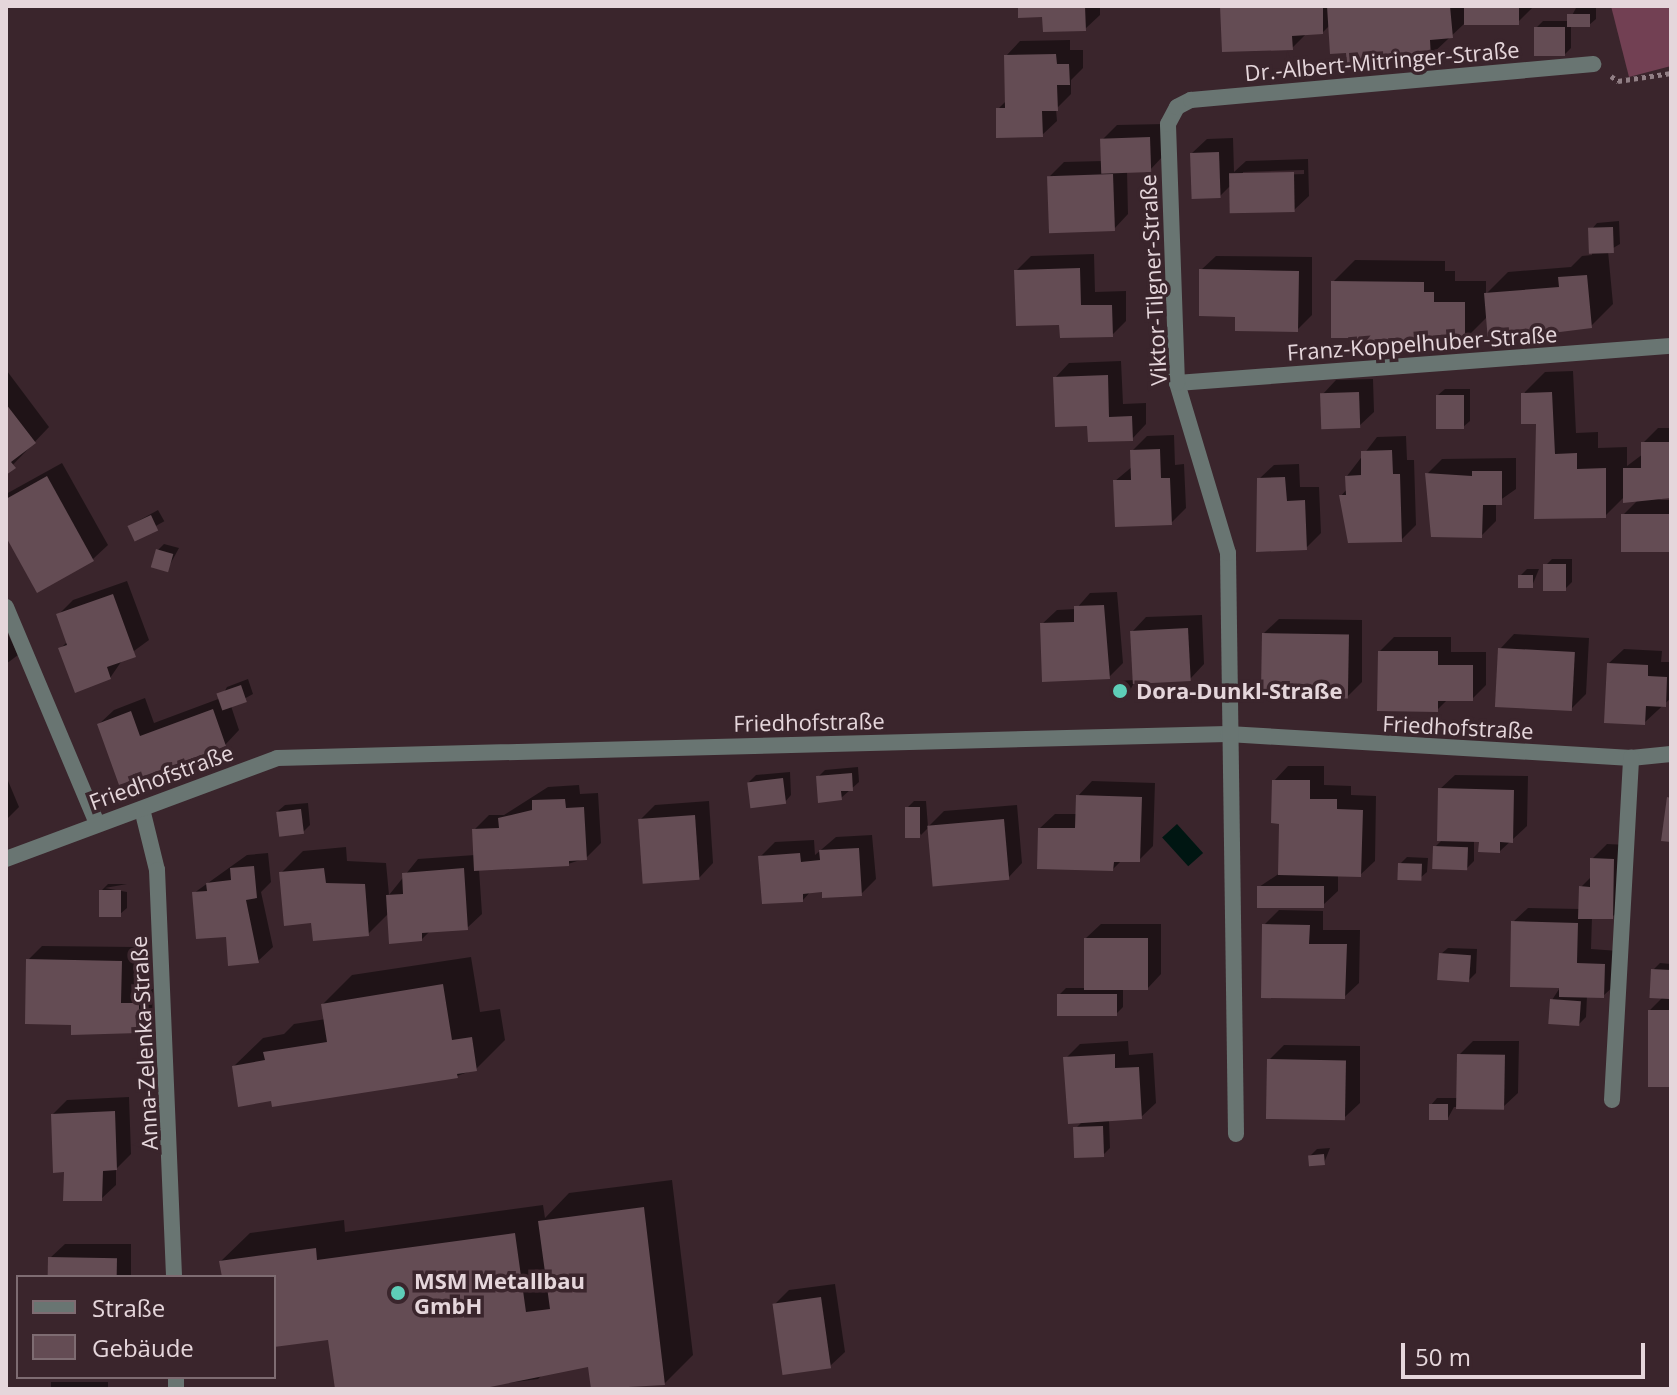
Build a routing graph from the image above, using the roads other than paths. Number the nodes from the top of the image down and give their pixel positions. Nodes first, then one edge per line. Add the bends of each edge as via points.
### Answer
1 (1593, 64) road end
2 (1177, 107) joint
3 (1671, 346) edge
4 (1177, 383) junction
5 (6, 607) edge
6 (1228, 734) junction
7 (1671, 754) edge
8 (1631, 758) junction
9 (142, 809) junction
10 (97, 823) junction
11 (6, 859) edge
12 (1612, 1100) dead end
13 (1236, 1134) dead end
14 (174, 1275) edge

1 - 2 street, Dr.-Albert-Mitringer-Straße via 1191,100
2 - 4 street, Viktor-Tilgner-Straße via 1168,124
3 - 4 street, Franz-Koppelhuber-Straße
4 - 6 street, Viktor-Tilgner-Straße via 1228,553
5 - 10 street
6 - 8 street, Friedhofstraße
6 - 9 street, Friedhofstraße via 277,758
6 - 13 street
7 - 8 street, Friedhofstraße
8 - 12 street
9 - 10 street, Friedhofstraße
9 - 14 street, Anna-Zelenka-Straße via 157,870
10 - 11 street, Friedhofstraße

